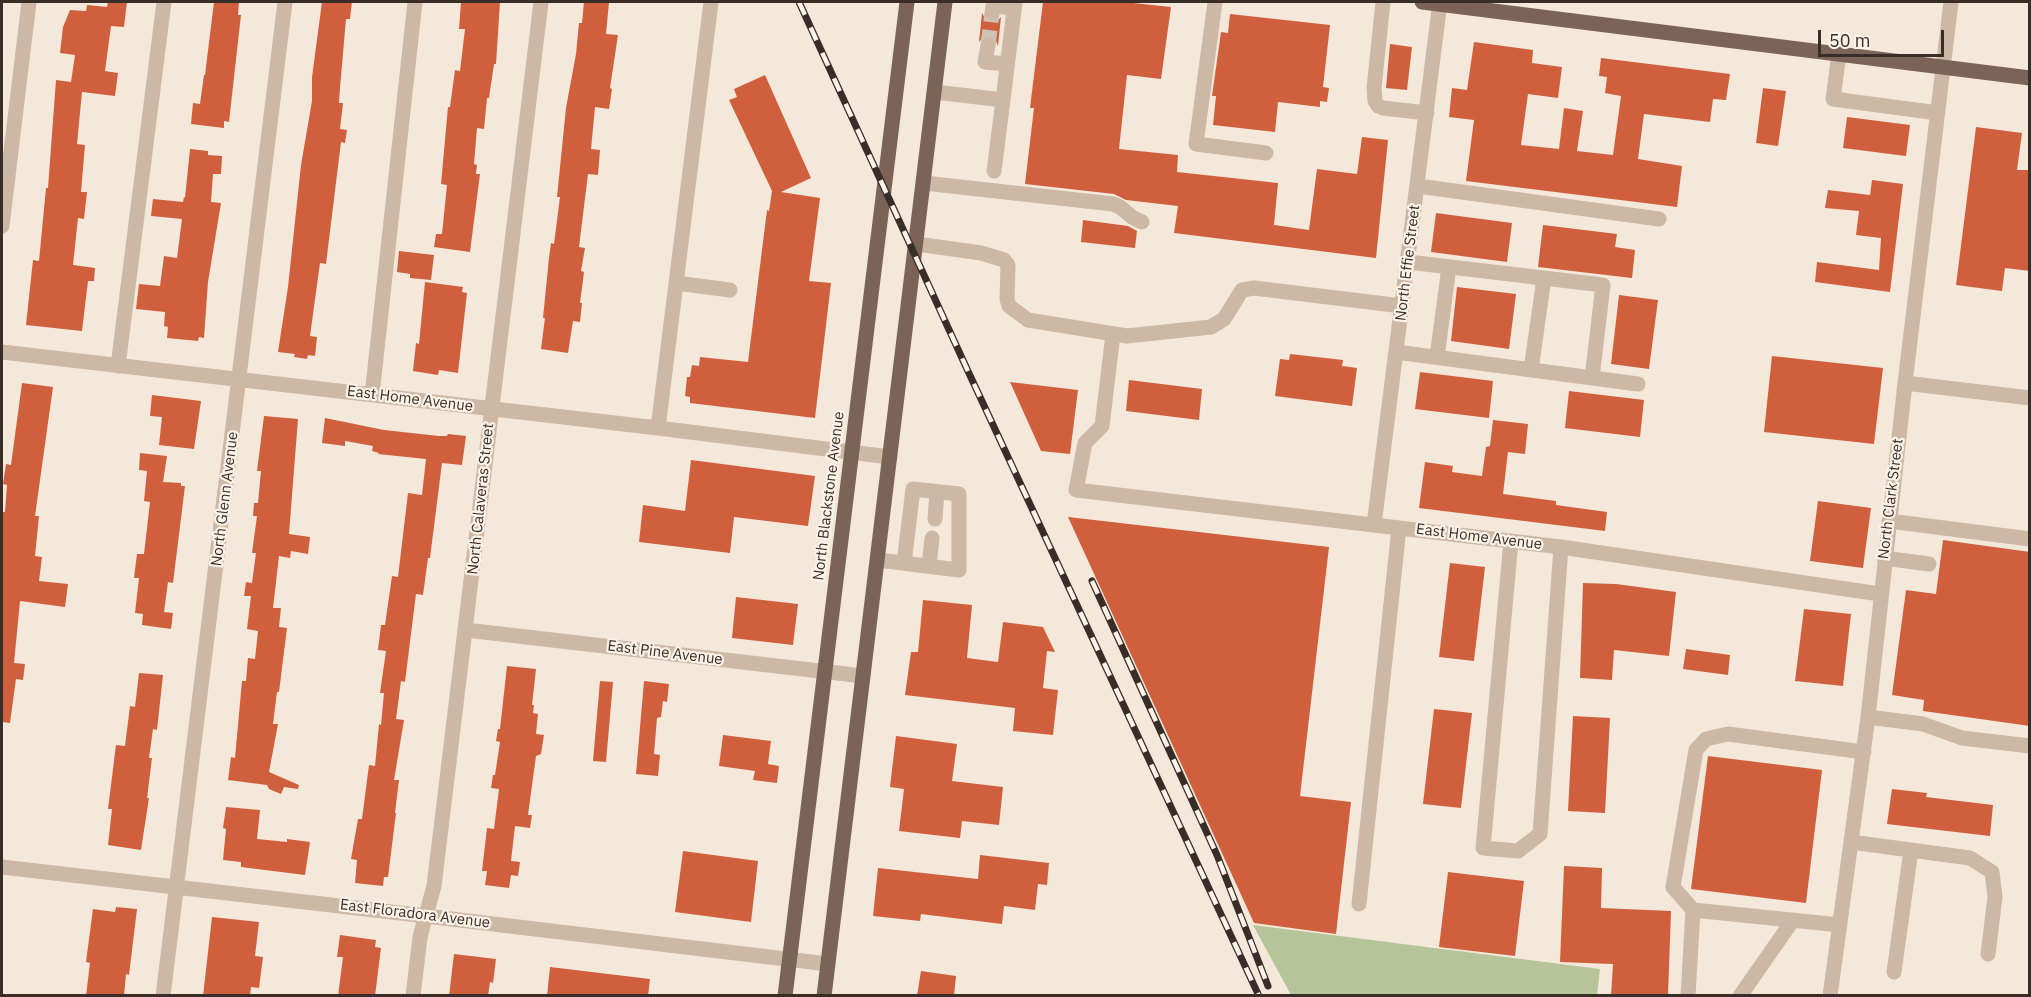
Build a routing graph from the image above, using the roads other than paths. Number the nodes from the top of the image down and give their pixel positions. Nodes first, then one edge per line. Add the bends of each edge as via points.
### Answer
1 (29, 2) edge
2 (164, 2) edge
3 (285, 2) edge
4 (415, 2) edge
5 (541, 2) edge
6 (711, 2) edge
7 (908, 2) edge
8 (945, 2) edge
9 (1215, 2) edge
10 (1383, 2) edge
11 (1422, 2) edge
12 (1952, 2) edge
13 (1440, 3) edge
14 (1015, 5) edge
15 (992, 13) dead end
16 (988, 45) tunnel mouth
17 (1839, 54) junction
18 (1007, 64) junction
19 (1943, 68) junction
20 (2030, 78) edge
21 (935, 92) junction
22 (1003, 100) junction
23 (1427, 113) junction
24 (1938, 113) junction
25 (1266, 153) dead end
26 (994, 171) dead end
27 (924, 183) junction
28 (1418, 186) junction
29 (1659, 219) dead end
30 (1142, 222) dead end
31 (2, 226) edge
32 (917, 244) junction
33 (1408, 262) junction
34 (1449, 267) junction
35 (1544, 278) junction
36 (676, 283) junction
37 (730, 290) dead end
38 (1402, 306) junction
39 (1113, 334) junction
40 (2, 352) edge
41 (1396, 352) junction
42 (1437, 357) junction
43 (118, 366) junction
44 (1531, 370) junction
45 (1592, 378) junction
46 (239, 380) junction
47 (1905, 383) junction
48 (1638, 384) dead end
49 (372, 395) junction
50 (2030, 398) edge
51 (491, 409) junction
52 (658, 428) junction
53 (853, 453) junction
54 (890, 458) junction
55 (937, 492) junction
56 (935, 519) dead end
57 (1889, 521) junction
58 (1374, 525) junction
59 (1398, 528) junction
60 (933, 538) dead end
61 (2030, 539) edge
62 (1511, 541) junction
63 (1561, 547) junction
64 (1884, 558) junction
65 (878, 560) junction
66 (904, 563) junction
67 (1929, 564) dead end
68 (929, 566) junction
69 (1880, 594) junction
70 (466, 630) junction
71 (825, 671) junction
72 (863, 676) junction
73 (1868, 717) junction
74 (2030, 746) edge
75 (1864, 752) junction
76 (1851, 842) junction
77 (1911, 850) junction
78 (2, 867) edge
79 (176, 886) junction
80 (1359, 904) dead end
81 (1693, 910) junction
82 (426, 916) junction
83 (1793, 920) junction
84 (1840, 925) junction
85 (1988, 954) dead end
86 (789, 959) junction
87 (828, 964) junction
88 (1894, 972) dead end
89 (163, 996) edge
90 (413, 996) edge
91 (785, 996) edge
92 (824, 996) edge
93 (1688, 996) edge
94 (1740, 996) edge
95 (1830, 996) edge

1 - 31 street
2 - 43 street
3 - 46 street, North Glenn Avenue
4 - 49 street
5 - 51 street, North Calaveras Street
6 - 36 street
7 - 53 main road, North Blackstone Avenue
8 - 21 main road
9 - 25 street via 1196,144
10 - 23 street via 1375,101 1378,106
11 - 13 main road
12 - 19 street, North Clark Street
13 - 17 main road
13 - 23 street, North Effie Street
14 - 15 street via 993,6
14 - 18 street
16 - 18 street via 986,62
17 - 19 main road
17 - 24 street via 1833,99
18 - 22 street
19 - 20 main road
19 - 24 street, North Clark Street
21 - 22 street
21 - 27 main road
22 - 26 street
23 - 28 street, North Effie Street
24 - 47 street, North Clark Street
27 - 30 street via 1113,204
27 - 32 main road
28 - 29 street
28 - 33 street, North Effie Street
32 - 39 street via 1004,260 1008,265 1009,306 1028,320
32 - 54 main road
33 - 34 street
33 - 38 street, North Effie Street
34 - 35 street
34 - 42 street
35 - 44 street
35 - 45 street via 1603,285
36 - 37 street
36 - 52 street
38 - 39 street via 1254,288 1242,290 1224,319 1211,327
38 - 41 street, North Effie Street
39 - 58 street, East Home Avenue via 1102,426 1085,444 1076,490
40 - 43 street, East Home Avenue
41 - 42 street
41 - 58 street, North Effie Street
42 - 44 street
43 - 46 street, East Home Avenue
44 - 45 street
45 - 48 street
46 - 49 street, East Home Avenue
46 - 79 street, North Glenn Avenue
47 - 50 street
47 - 57 street, North Clark Street
49 - 51 street, East Home Avenue
51 - 52 street, East Home Avenue
51 - 70 street, North Calaveras Street
52 - 53 street, East Home Avenue
53 - 54 street, East Home Avenue
53 - 71 main road, North Blackstone Avenue
54 - 65 main road
55 - 56 street
55 - 66 street via 913,489
55 - 68 street via 959,494 959,570
57 - 61 street
57 - 64 street, North Clark Street
58 - 59 street, East Home Avenue
59 - 62 street, East Home Avenue
59 - 80 street
60 - 68 street
62 - 63 street, East Home Avenue
62 - 63 street via 1483,848 1518,851 1540,834
63 - 69 street, East Home Avenue
64 - 67 street
64 - 69 street, North Clark Street
65 - 66 street
65 - 72 main road
66 - 68 street
69 - 73 street, North Clark Street
70 - 71 street, East Pine Avenue
70 - 82 street, North Calaveras Street via 434,886
71 - 72 street, East Pine Avenue
71 - 86 main road, North Blackstone Avenue
72 - 87 main road
73 - 74 street via 1923,724 1962,738
73 - 75 street, North Clark Street
75 - 76 street, North Clark Street
75 - 81 street via 1728,734 1706,739 1696,750 1673,886
76 - 77 street
76 - 84 street, North Clark Street
77 - 85 street via 1970,858 1992,872 1995,897
77 - 88 street
78 - 79 street, East Floradora Avenue
79 - 82 street, East Floradora Avenue
79 - 89 street, North Glenn Avenue
81 - 83 street
81 - 93 street
82 - 86 street, East Floradora Avenue
82 - 90 street, North Calaveras Street
83 - 84 street
83 - 94 street
84 - 95 street, North Clark Street
86 - 87 street, East Floradora Avenue
86 - 91 main road, North Blackstone Avenue
87 - 92 main road

